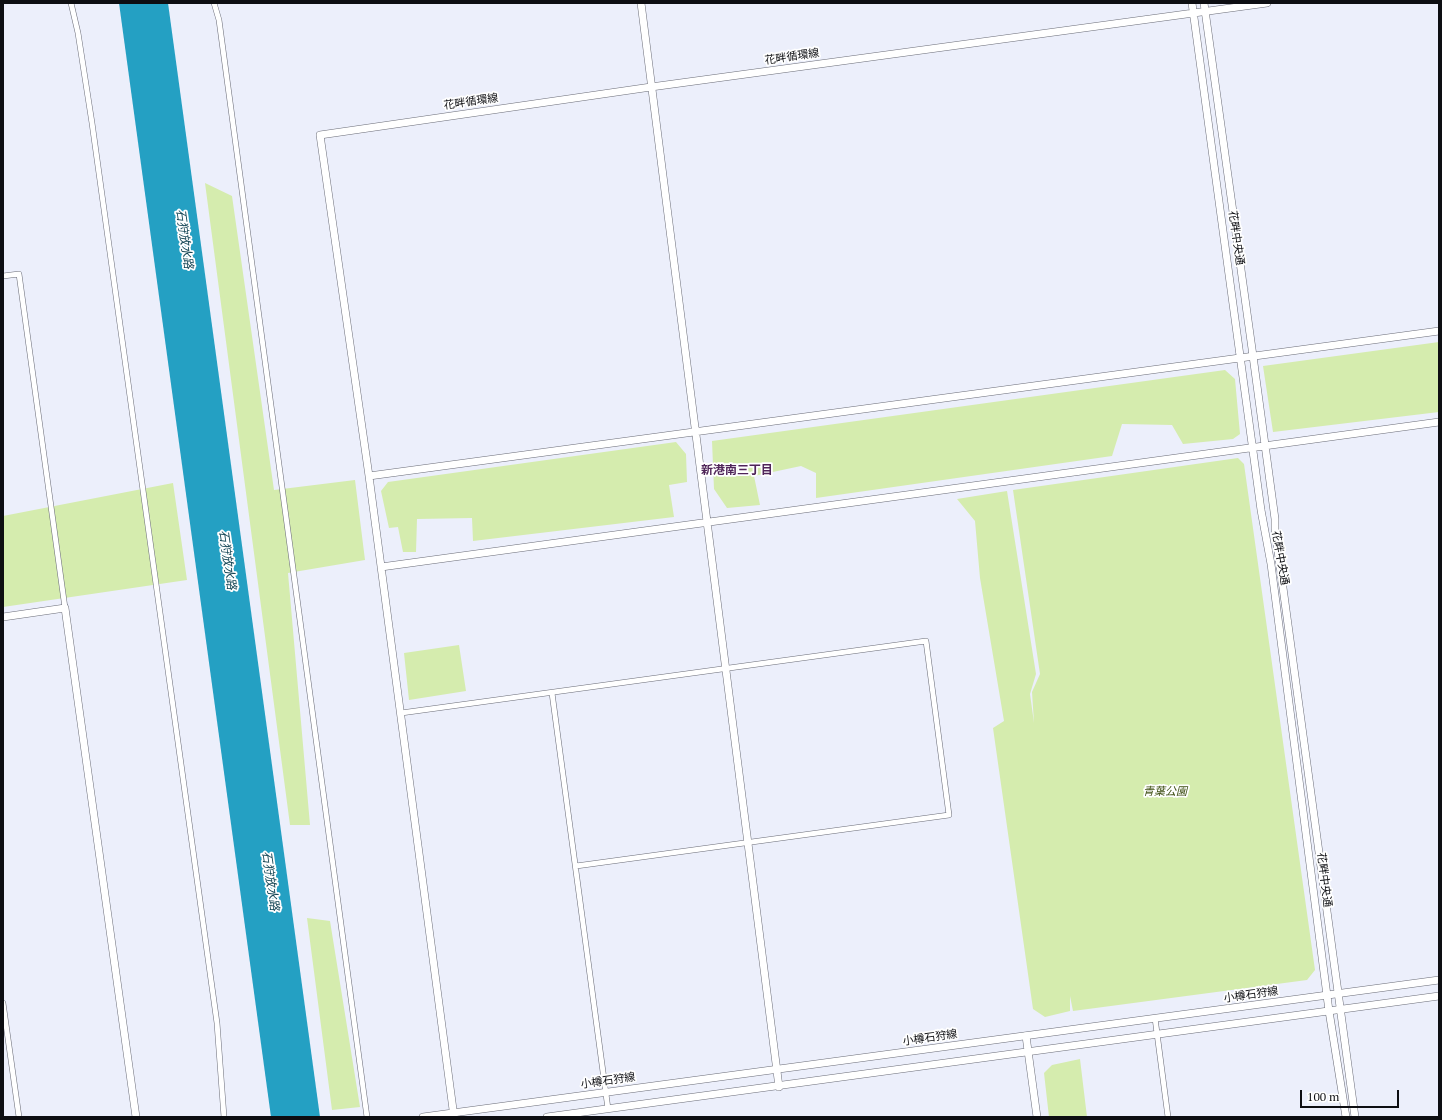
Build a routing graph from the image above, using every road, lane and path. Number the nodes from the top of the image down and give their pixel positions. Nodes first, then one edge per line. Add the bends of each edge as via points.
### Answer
1 (71, 3) edge
2 (214, 3) edge
3 (640, 3) edge
4 (1192, 3) edge
5 (1204, 3) edge
6 (1267, 3) edge
7 (1205, 12) junction
8 (1194, 13) junction
9 (651, 87) junction
10 (3, 276) edge
11 (1439, 331) edge
12 (1253, 356) junction
13 (1241, 358) junction
14 (1439, 422) edge
15 (696, 432) junction
16 (1265, 445) junction
17 (1253, 447) junction
18 (369, 476) junction
19 (708, 522) junction
20 (381, 567) junction
21 (65, 608) junction
22 (3, 616) edge
23 (726, 667) junction
24 (552, 693) junction
25 (401, 713) junction
26 (748, 843) junction
27 (576, 866) junction
28 (1439, 980) edge
29 (1339, 994) junction
30 (1327, 995) junction
31 (1439, 996) edge
32 (3, 1003) edge
33 (1342, 1009) junction
34 (1329, 1011) junction
35 (1155, 1018) junction
36 (1157, 1034) junction
37 (1026, 1036) junction
38 (1028, 1051) junction
39 (777, 1069) junction
40 (779, 1087) junction
41 (606, 1092) junction
42 (608, 1109) junction
43 (454, 1115) edge
44 (19, 1117) edge
45 (136, 1117) edge
46 (224, 1117) edge
47 (367, 1117) edge
48 (423, 1117) edge
49 (547, 1117) edge
50 (1037, 1117) edge
51 (1168, 1117) edge
52 (1346, 1117) edge
53 (1355, 1117) edge

1 - 46 street via 92,123 217,1023
2 - 47 street via 220,28
3 - 9 street
4 - 8 street, 花畔中央通
5 - 7 street, 花畔中央通
6 - 7 street, 花畔循環線
7 - 8 street, 花畔循環線
7 - 12 street, 花畔中央通
8 - 9 street, 花畔循環線
8 - 13 street, 花畔中央通
9 - 15 street
9 - 18 street, 花畔循環線 via 320,135
10 - 21 street via 19,274
11 - 12 street
12 - 13 street
12 - 16 street, 花畔中央通
13 - 15 street
13 - 17 street, 花畔中央通
14 - 16 street
15 - 18 street
15 - 19 street
16 - 17 street
16 - 29 street, 花畔中央通
17 - 19 street
17 - 30 street, 花畔中央通 via 1315,888
18 - 20 street
19 - 20 street
19 - 23 street
20 - 25 street
21 - 22 street
21 - 45 street
23 - 24 street
23 - 26 street
23 - 26 street via 926,641 949,815
24 - 25 street
24 - 27 street
25 - 43 street
26 - 27 street
26 - 39 street
27 - 41 street
28 - 29 street, 小樽石狩線
29 - 30 street, 小樽石狩線
29 - 33 street, 花畔中央通
30 - 34 street, 花畔中央通
30 - 35 street, 小樽石狩線
31 - 33 street
32 - 44 street
33 - 34 street
33 - 53 street, 花畔中央通
34 - 36 street
34 - 52 street, 花畔中央通
35 - 36 street
35 - 37 street, 小樽石狩線
36 - 38 street
36 - 51 street
37 - 38 street
37 - 39 street, 小樽石狩線
38 - 40 street
38 - 50 street
39 - 40 street
39 - 41 street, 小樽石狩線
40 - 42 street
41 - 42 street
41 - 43 street, 小樽石狩線
42 - 49 street
43 - 48 street, 小樽石狩線

